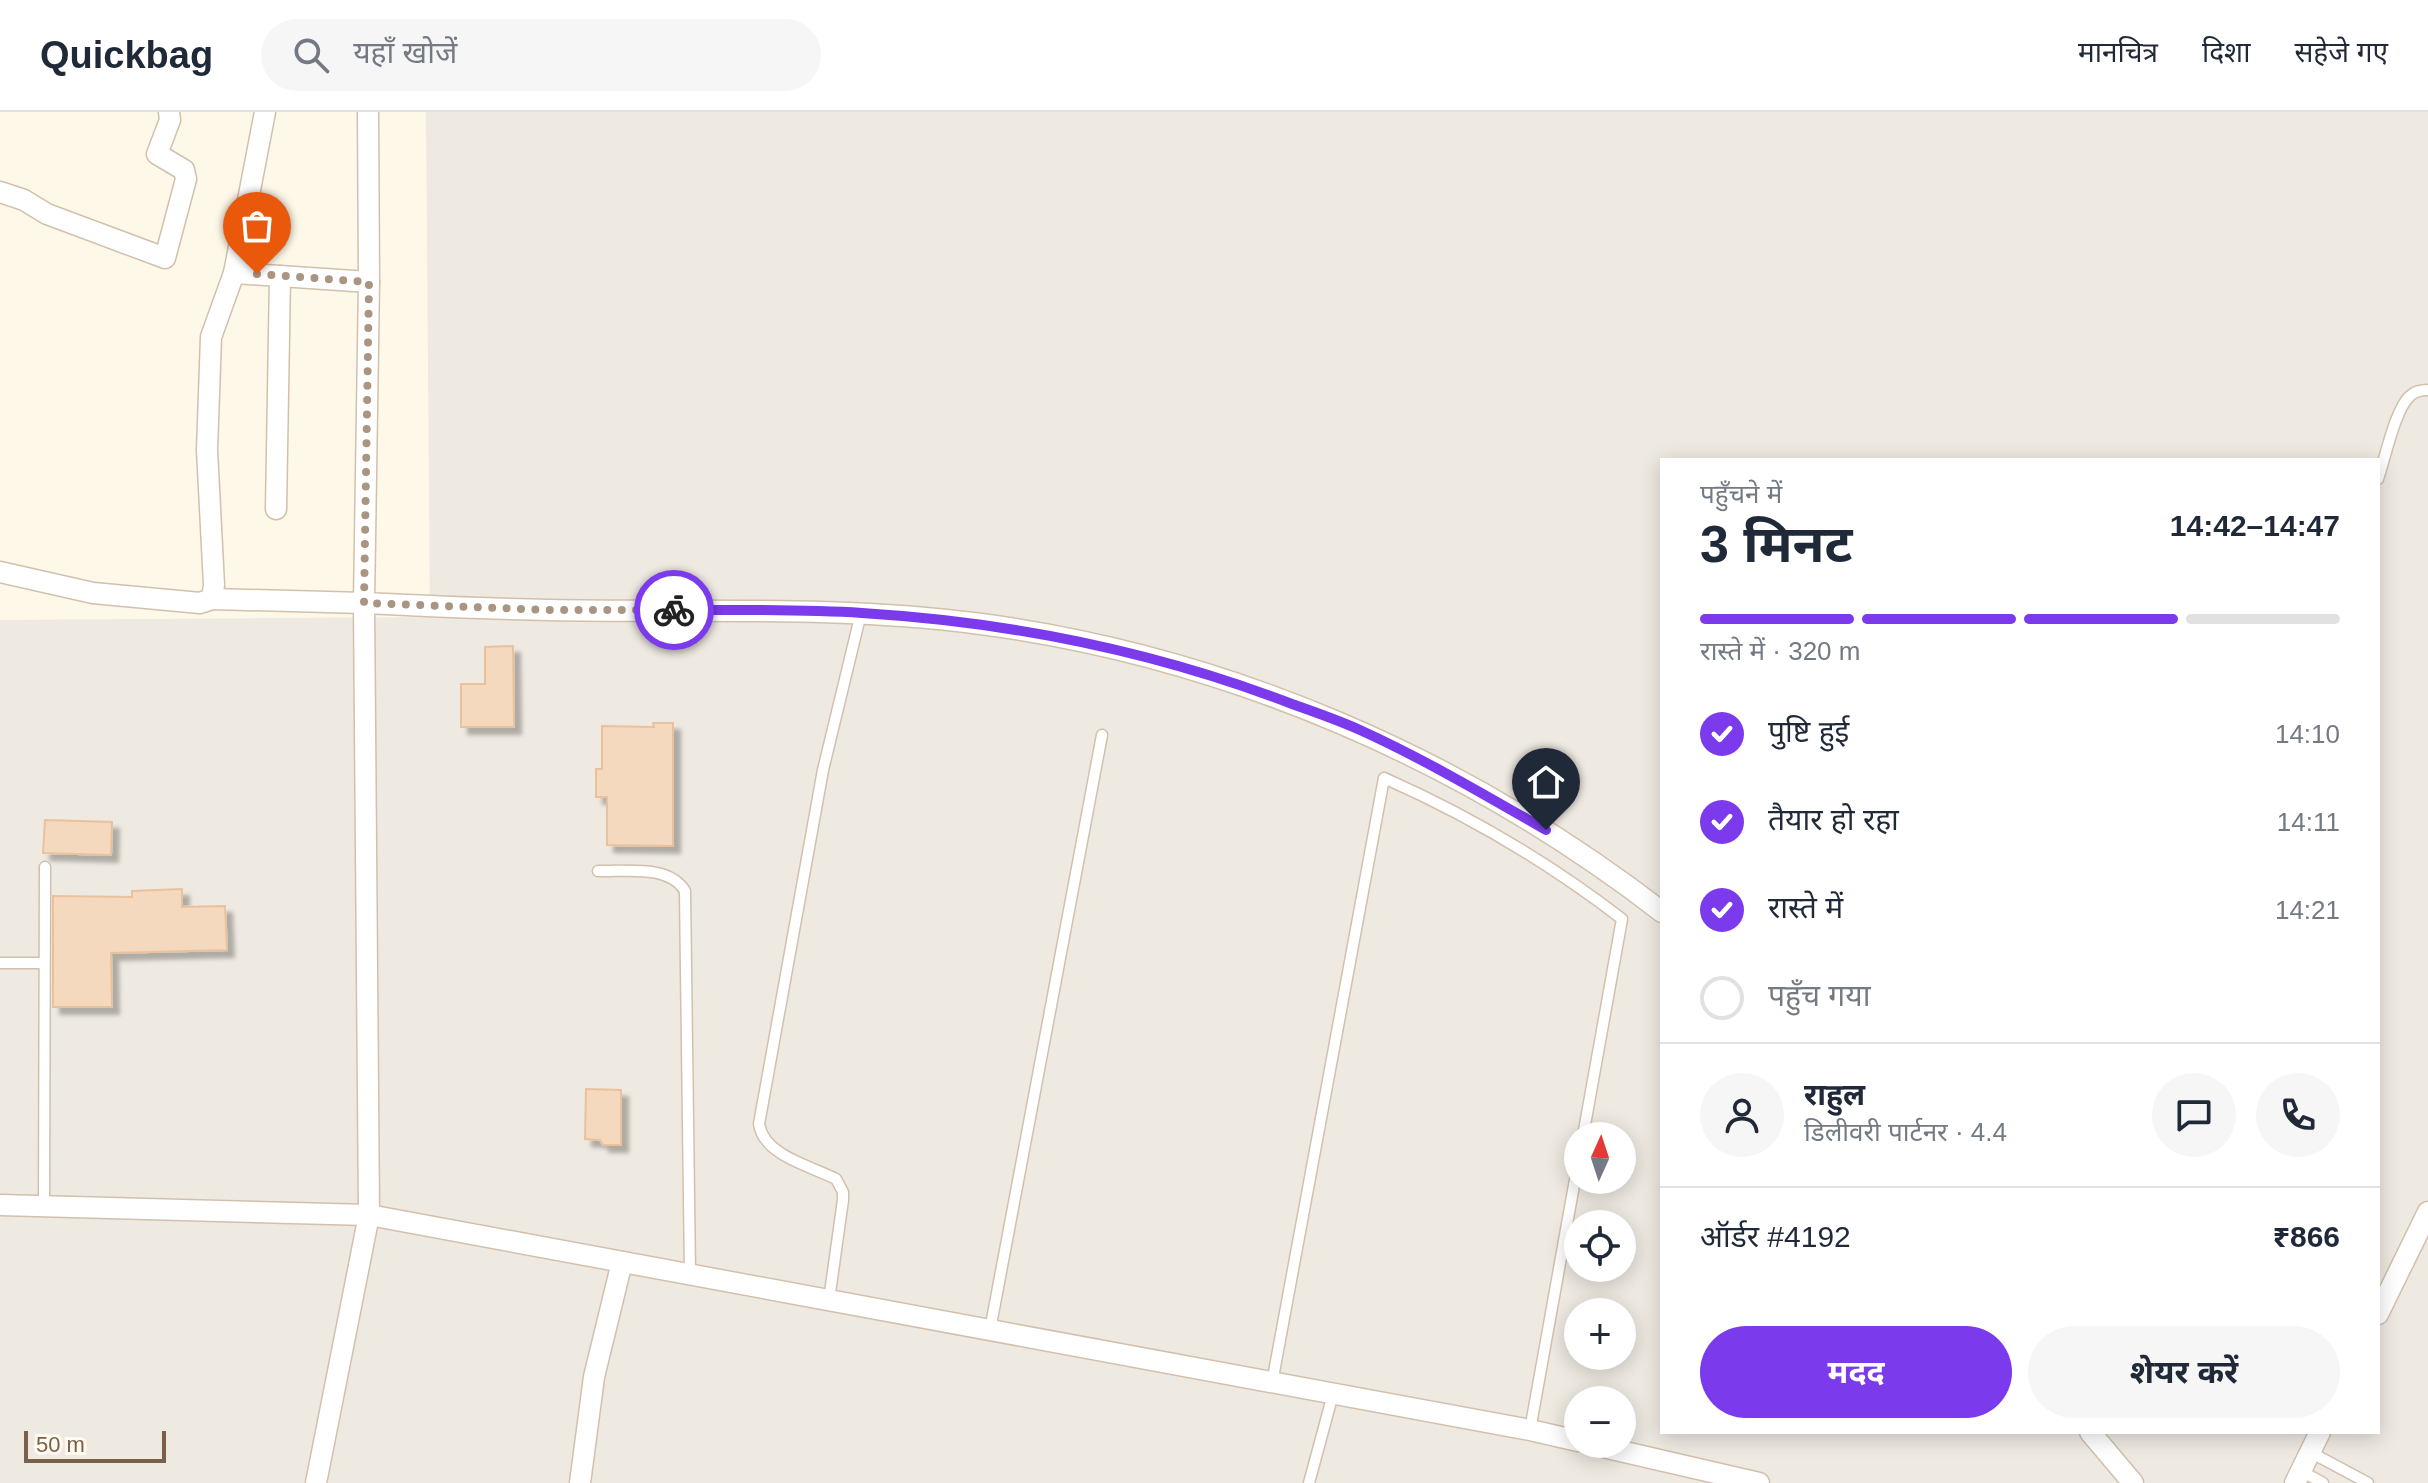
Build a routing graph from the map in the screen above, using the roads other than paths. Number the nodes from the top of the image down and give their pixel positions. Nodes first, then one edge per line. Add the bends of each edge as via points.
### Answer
1 (169, 112) edge
2 (265, 112) edge
3 (368, 112) edge
4 (0, 192) edge
5 (234, 273) junction
6 (280, 276) junction
7 (369, 282) junction
8 (2428, 390) edge
9 (2380, 473) edge
10 (276, 509) dead end
11 (0, 572) edge
12 (212, 599) junction
13 (364, 603) junction
14 (861, 613) junction
15 (1102, 735) dead end
16 (45, 867) dead end
17 (598, 871) dead end
18 (1660, 911) edge
19 (0, 963) edge
20 (44, 963) junction
21 (1586, 1122) edge
22 (1572, 1194) edge
23 (0, 1205) edge
24 (44, 1206) junction
25 (2428, 1212) edge
26 (369, 1215) junction
27 (622, 1262) junction
28 (690, 1274) junction
29 (829, 1300) junction
30 (2380, 1310) edge
31 (990, 1330) junction
32 (1272, 1383) junction
33 (1333, 1394) junction
34 (1530, 1430) junction
35 (2092, 1434) edge
36 (2319, 1434) edge
37 (1564, 1438) edge
38 (2310, 1452) junction
39 (1636, 1455) edge
40 (2298, 1477) edge
41 (316, 1483) edge
42 (580, 1483) edge
43 (1309, 1483) edge
44 (1759, 1483) edge
45 (2133, 1483) edge
46 (2323, 1483) edge
47 (2368, 1483) edge

1 - 4 street via 157,154 184,170 186,179 165,258
2 - 5 street
3 - 7 street
5 - 6 street
5 - 12 street via 210,351
6 - 7 street
6 - 10 street
7 - 13 street
8 - 9 lane via 2410,396 2402,407
11 - 12 street via 93,593 200,603
12 - 13 street
13 - 14 street
13 - 26 street
14 - 18 street via 981,624 1078,641 1178,665 1273,696 1358,729 1496,801 1571,845
14 - 29 lane via 823,770 759,1124 774,1149 840,1185 843,1200
15 - 31 lane
16 - 20 lane
17 - 28 lane via 661,873 680,881 685,891
19 - 20 lane
20 - 24 lane
21 - 32 lane via 1622,919 1534,858 1384,778
22 - 34 lane
23 - 24 street
24 - 26 street
25 - 30 street
26 - 27 street
26 - 41 street
27 - 28 street
27 - 42 street via 594,1377
28 - 29 street
29 - 31 street
31 - 32 street
32 - 33 street
33 - 34 street
33 - 43 lane
34 - 37 street
35 - 45 street
36 - 38 street
38 - 40 street
38 - 47 lane
39 - 44 street
40 - 46 lane

